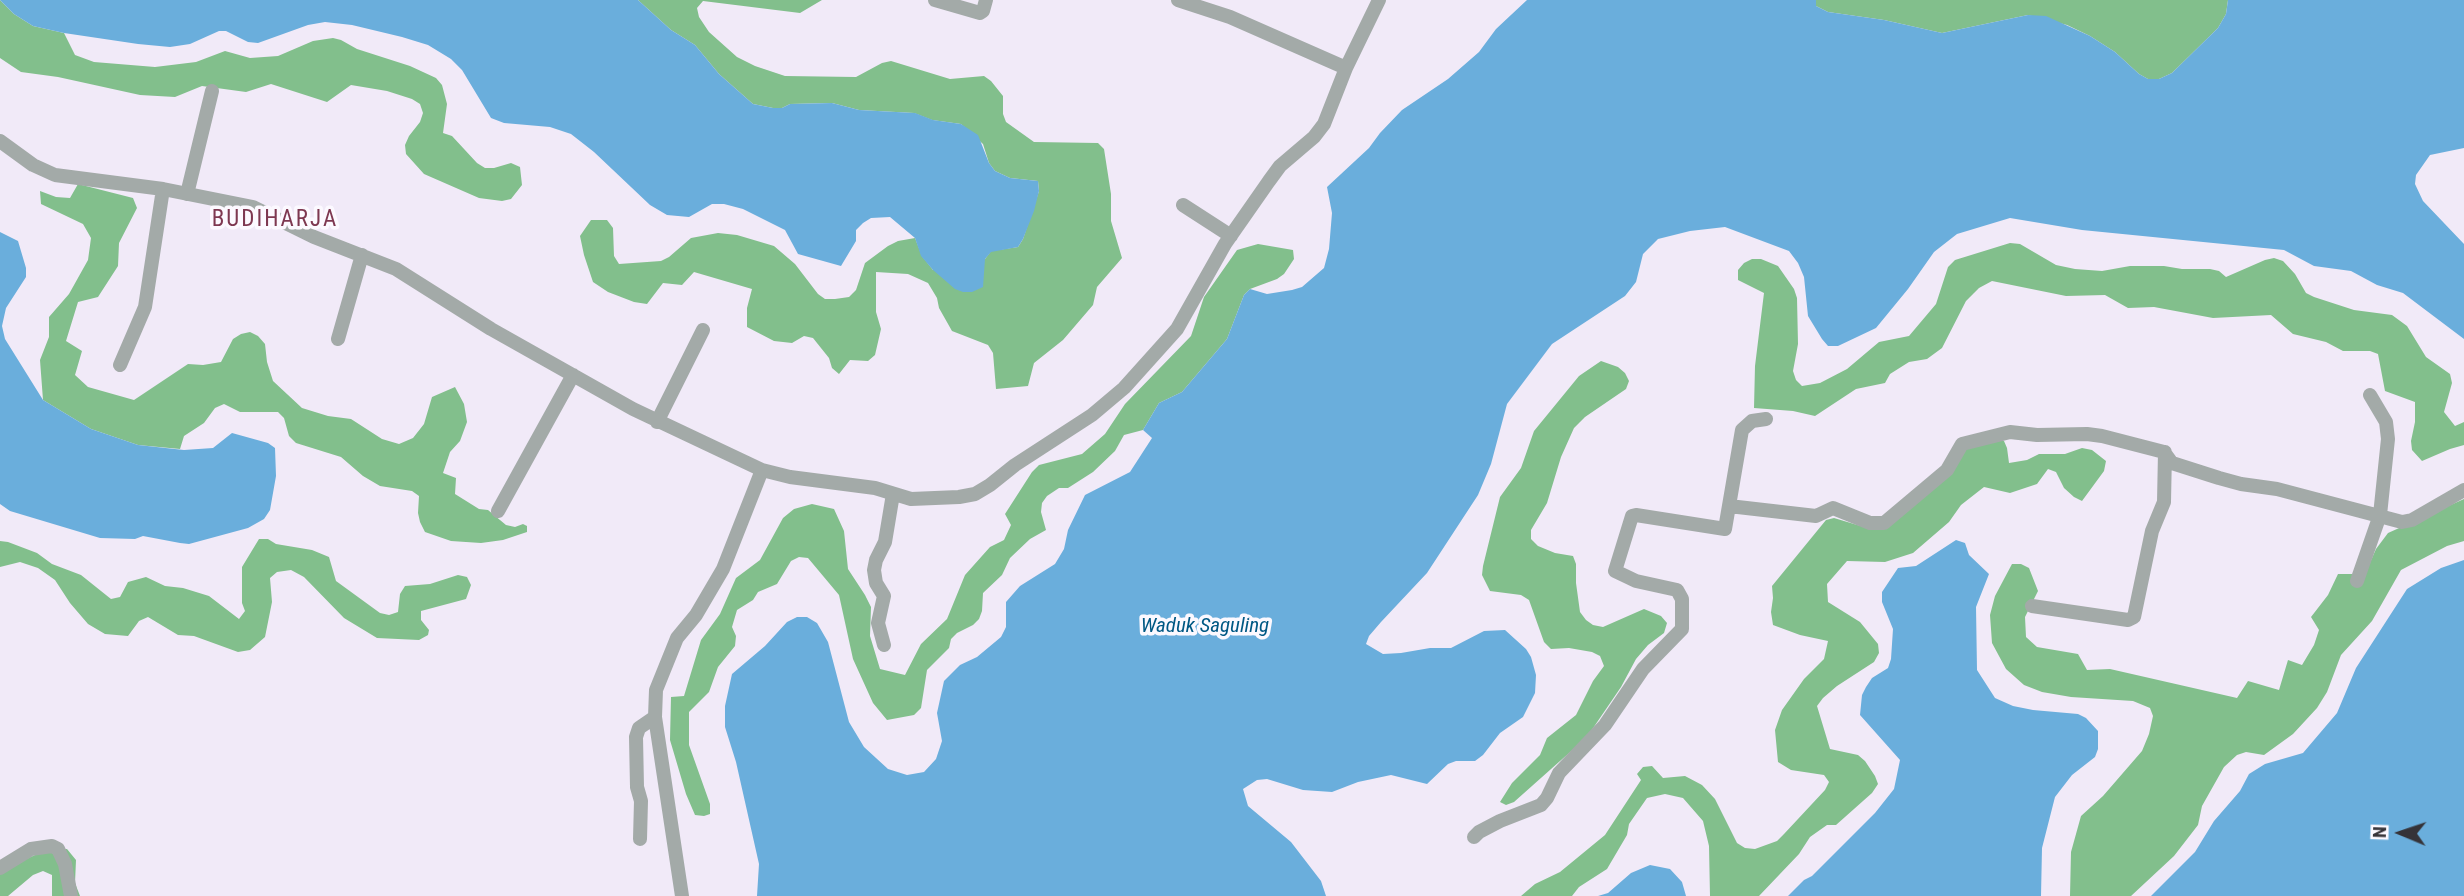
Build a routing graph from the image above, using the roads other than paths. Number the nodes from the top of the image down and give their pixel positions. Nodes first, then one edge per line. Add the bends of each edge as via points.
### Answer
1 (934, 0) edge
2 (986, 0) edge
3 (1178, 0) edge
4 (1379, 0) edge
5 (1346, 68) junction
6 (212, 91) dead end
7 (0, 141) edge
8 (163, 189) junction
9 (187, 194) junction
10 (1183, 205) dead end
11 (1231, 236) junction
12 (362, 256) junction
13 (703, 330) dead end
14 (338, 339) dead end
15 (120, 365) dead end
16 (573, 375) junction
17 (2370, 395) dead end
18 (1766, 419) dead end
19 (657, 422) junction
20 (2165, 452) junction
21 (762, 470) junction
22 (2464, 490) edge
23 (893, 494) junction
24 (1729, 506) junction
25 (498, 511) dead end
26 (2380, 515) junction
27 (2357, 581) dead end
28 (2032, 606) dead end
29 (884, 645) dead end
30 (655, 717) junction
31 (1474, 837) dead end
32 (640, 839) dead end
33 (0, 868) edge
34 (71, 896) edge
35 (682, 896) edge

1 - 2 street via 980,13
3 - 5 street via 1230,17
4 - 5 street
5 - 11 street via 1324,124 1280,166
6 - 9 street
7 - 8 street via 55,175
8 - 9 street
8 - 15 street via 145,307
9 - 12 street via 246,204
10 - 11 street
11 - 23 street via 1177,329 1124,388 1092,415 975,494 911,499
12 - 14 street
12 - 16 street via 397,269
13 - 19 street
16 - 19 street
16 - 25 street
17 - 26 street via 2389,429
18 - 24 street via 1752,421 1742,430
19 - 21 street
20 - 24 street via 2096,434 2010,432 1962,444 1948,470 1884,523 1870,523 1833,508 1816,516
20 - 26 street via 2172,463 2219,478
20 - 28 street via 2164,502 2152,531 2134,617 2128,620
21 - 23 street
21 - 30 street via 723,569 677,638 656,690
22 - 26 street via 2412,520 2402,522
23 - 29 street via 885,542 874,570 884,596 878,623
24 - 31 street via 1724,529 1632,516 1615,571 1677,590 1682,599 1682,629 1643,669 1605,725 1559,773 1541,805
26 - 27 street
30 - 32 street via 639,728 636,737
30 - 35 street
33 - 34 street via 32,849 52,846 65,864

